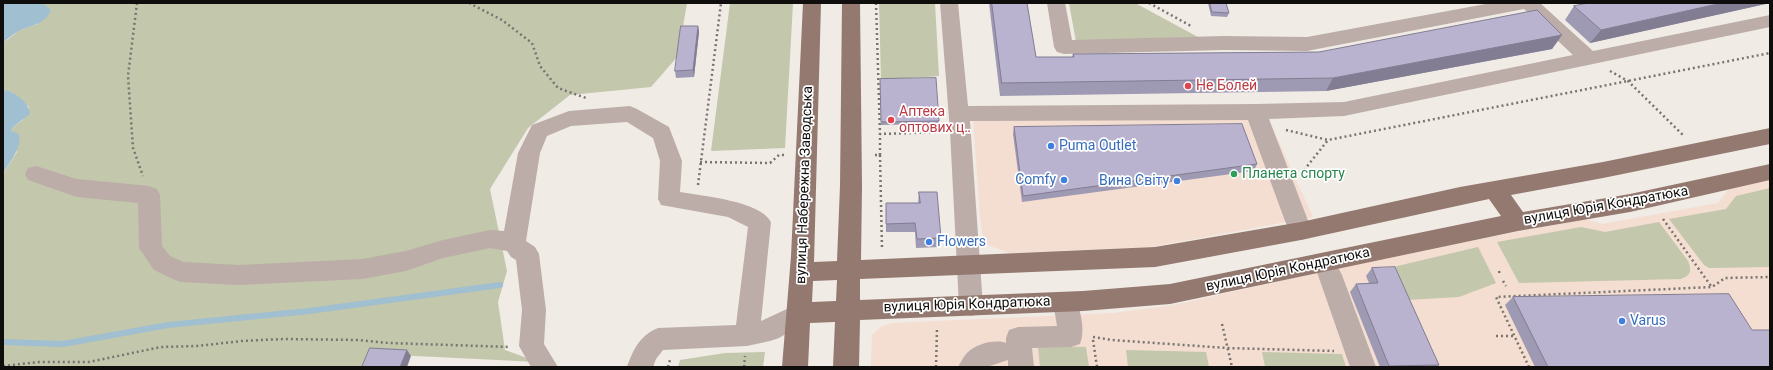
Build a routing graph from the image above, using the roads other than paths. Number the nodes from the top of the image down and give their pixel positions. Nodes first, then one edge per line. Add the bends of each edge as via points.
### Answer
1 (812, 3) edge
2 (851, 3) edge
3 (949, 3) edge
4 (1056, 3) edge
5 (1524, 3) edge
6 (1529, 3) edge
7 (1770, 21) edge
8 (1589, 59) junction
9 (1258, 118) junction
10 (960, 122) junction
11 (1770, 136) edge
12 (1770, 172) edge
13 (36, 174) dead end
14 (1494, 190) junction
15 (1518, 222) junction
16 (1301, 231) junction
17 (514, 242) junction
18 (1324, 263) junction
19 (968, 265) junction
20 (850, 271) junction
21 (802, 272) junction
22 (1065, 302) junction
23 (971, 306) junction
24 (848, 310) junction
25 (800, 314) junction
26 (747, 335) junction
27 (1000, 352) dead end
28 (1360, 359) edge
29 (545, 367) edge
30 (640, 367) edge
31 (795, 367) edge
32 (846, 367) edge
33 (971, 367) edge
34 (1021, 367) edge

1 - 21 main road, вулиця Набережна Заводська
2 - 20 main road
3 - 10 street
4 - 5 street via 1064,47 1224,43 1307,44
6 - 8 street
7 - 8 street
8 - 9 street via 1344,109
9 - 10 street
9 - 16 street
10 - 19 street
11 - 14 main road
12 - 15 main road, вулиця Юрія Кондратюка via 1630,203
13 - 17 street via 77,188 149,195 150,248 162,263 181,272 239,275 362,269 406,261 443,249 490,239
14 - 15 main road
14 - 16 main road
15 - 18 main road, вулиця Юрія Кондратюка
16 - 19 main road via 1155,258
17 - 26 street via 529,154 540,131 569,119 630,114 662,133 671,161 669,199 732,210 760,222
17 - 29 street via 519,250 526,254 534,310 531,346
18 - 22 main road, вулиця Юрія Кондратюка via 1170,294
18 - 28 street
19 - 20 main road
19 - 23 street
20 - 21 main road
20 - 24 main road
21 - 25 main road, вулиця Набережна Заводська
22 - 23 main road, вулиця Юрія Кондратюка
22 - 34 street via 1071,336 1018,338
23 - 24 main road, вулиця Юрія Кондратюка
24 - 25 main road, вулиця Юрія Кондратюка
24 - 32 main road
25 - 26 street via 770,330
25 - 31 main road, вулиця Набережна Заводська
26 - 30 street via 658,339 651,344
27 - 33 street via 989,353 975,360

